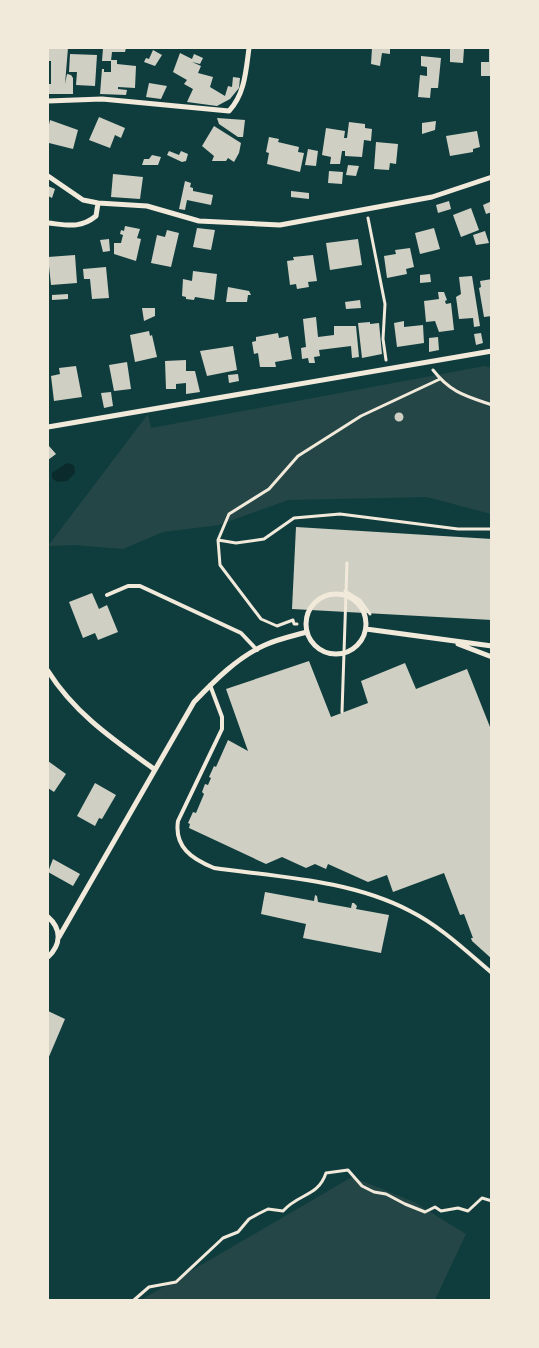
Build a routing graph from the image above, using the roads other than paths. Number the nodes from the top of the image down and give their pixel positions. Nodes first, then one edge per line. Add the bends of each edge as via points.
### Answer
1 (249, 48) edge
2 (48, 101) edge
3 (48, 176) edge
4 (492, 177) edge
5 (98, 203) junction
6 (48, 223) edge
7 (492, 351) edge
8 (48, 427) edge
9 (107, 595) dead end
10 (366, 629) junction
11 (307, 632) junction
12 (448, 641) junction
13 (492, 646) edge
14 (257, 650) junction
15 (492, 657) edge
16 (48, 672) edge
17 (210, 685) junction
18 (154, 769) junction
19 (48, 917) edge
20 (59, 937) junction
21 (48, 957) edge
22 (492, 973) edge

1 - 2 street via 242,90 238,102 229,111 102,99
3 - 5 street via 83,200
4 - 5 street via 432,197 280,225 198,221 147,206
5 - 6 street via 96,216 86,224
7 - 8 street
9 - 14 lane via 128,586 149,590 241,633
10 - 11 street via 362,641 344,654 319,650
10 - 11 street via 365,613 345,593 316,601 308,616
10 - 12 street
11 - 14 street
12 - 13 street
12 - 15 street
14 - 17 street
16 - 18 street via 79,712
17 - 18 street via 194,702
17 - 22 lane via 222,717 222,729 178,821 178,840 187,853 214,868 320,883 388,900 441,932
18 - 20 street
19 - 20 street via 54,922
20 - 21 street via 58,945

